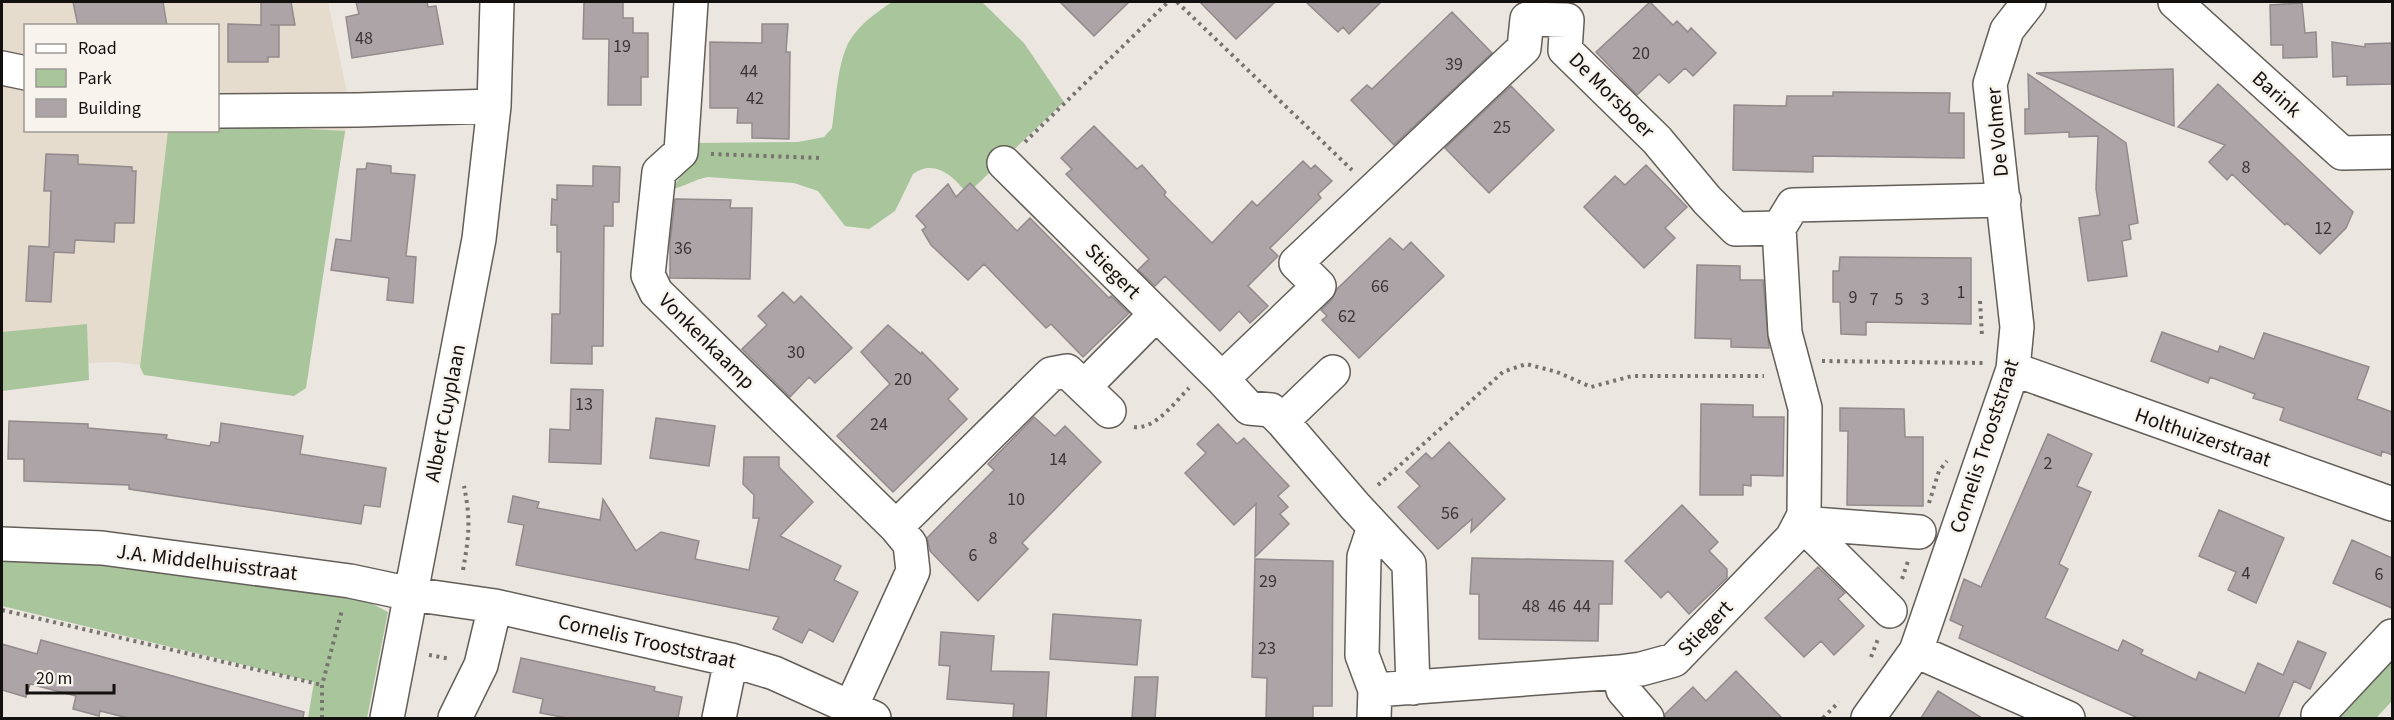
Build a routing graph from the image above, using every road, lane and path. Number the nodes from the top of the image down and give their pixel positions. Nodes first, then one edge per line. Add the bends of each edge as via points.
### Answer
1 (497, 2) edge
2 (691, 2) edge
3 (1168, 2) edge
4 (1177, 2) edge
5 (2029, 2) edge
6 (2175, 2) edge
7 (1528, 10) edge
8 (2, 68) edge
9 (24, 74) edge
10 (494, 105) junction
11 (219, 111) edge
12 (681, 152) junction
13 (2392, 152) edge
14 (820, 158) dead end
15 (1004, 163) joint
16 (1372, 190) junction
17 (2004, 200) junction
18 (1779, 228) junction
19 (1980, 294) dead end
20 (1156, 314) junction
21 (1983, 340) dead end
22 (1984, 352) dead end
23 (1796, 368) junction
24 (1994, 369) junction
25 (1333, 372) dead end
26 (1216, 373) junction
27 (1084, 387) junction
28 (1109, 411) joint
29 (1282, 421) junction
30 (1950, 456) dead end
31 (2392, 504) edge
32 (1365, 516) junction
33 (1801, 522) junction
34 (896, 527) junction
35 (1919, 532) junction
36 (2, 544) edge
37 (350, 580) junction
38 (411, 594) junction
39 (495, 606) junction
40 (2, 610) edge
41 (1890, 611) junction
42 (2392, 636) edge
43 (400, 650) junction
44 (1916, 651) junction
45 (730, 660) junction
46 (481, 665) junction
47 (1867, 666) dead end
48 (1619, 672) junction
49 (322, 686) junction
50 (1413, 688) junction
51 (1841, 700) dead end
52 (1374, 704) edge
53 (2025, 710) edge
54 (863, 713) edge
55 (2318, 715) dead end
56 (322, 718) edge
57 (387, 718) edge
58 (455, 718) edge
59 (719, 718) edge
60 (1647, 718) edge
61 (1823, 718) edge
62 (1868, 718) edge
63 (2068, 718) edge

1 - 10 street, Albert Cuyplaan
2 - 12 street
3 - 15 path
4 - 16 path
5 - 17 street, De Volmer via 2007,30 1990,84
6 - 13 street, Barink via 2342,153
7 - 16 street, De Morsboer via 1524,48
7 - 18 street, De Morsboer via 1567,20 1565,50 1657,140 1736,229
8 - 9 street
10 - 11 street
10 - 38 street, Albert Cuyplaan via 479,239
12 - 14 path
12 - 34 street, Vonkenkaamp via 659,172 648,275 656,292
15 - 20 street, Stiegert
16 - 26 street via 1296,263 1319,286
17 - 18 street via 1793,205
17 - 24 street, Cornelis Trooststraat via 2017,327
18 - 23 street via 1785,333
19 - 21 path
20 - 26 street, Stiegert
20 - 27 street
22 - 24 path
23 - 24 path
23 - 32 path via 1632,376 1591,387 1526,364 1503,372
23 - 33 street, Stiegert via 1806,408
24 - 31 street, Holthuizerstraat
24 - 44 street, Cornelis Trooststraat
25 - 29 street
26 - 28 path via 1140,428 1124,426
26 - 29 street, Stiegert via 1249,408 1271,410
27 - 28 street
27 - 34 street via 1067,371 1051,374
29 - 32 street, Stiegert
30 - 35 path via 1940,471
32 - 50 street, Stiegert via 1409,564
32 - 52 street, Stiegert via 1362,655
33 - 35 street
33 - 41 street
33 - 48 street, Stiegert via 1792,538 1674,660
34 - 54 street, Vonkenkaamp via 910,544 913,571
35 - 41 path
36 - 37 street, J.A. Middelhuisstraat via 102,548
37 - 38 street, J.A. Middelhuisstraat
37 - 49 path
38 - 39 street, Cornelis Trooststraat
38 - 43 street, Albert Cuyplaan
39 - 45 street, Cornelis Trooststraat
39 - 46 street
40 - 49 path
41 - 47 path
42 - 55 street
43 - 46 path
43 - 57 street, Albert Cuyplaan
44 - 53 street
44 - 62 street, Cornelis Trooststraat
45 - 54 street, Cornelis Trooststraat via 774,673
45 - 59 street
46 - 58 street
48 - 50 street, Stiegert
48 - 60 street via 1623,690
49 - 56 path
50 - 52 street, Stiegert
51 - 61 path
53 - 63 street

